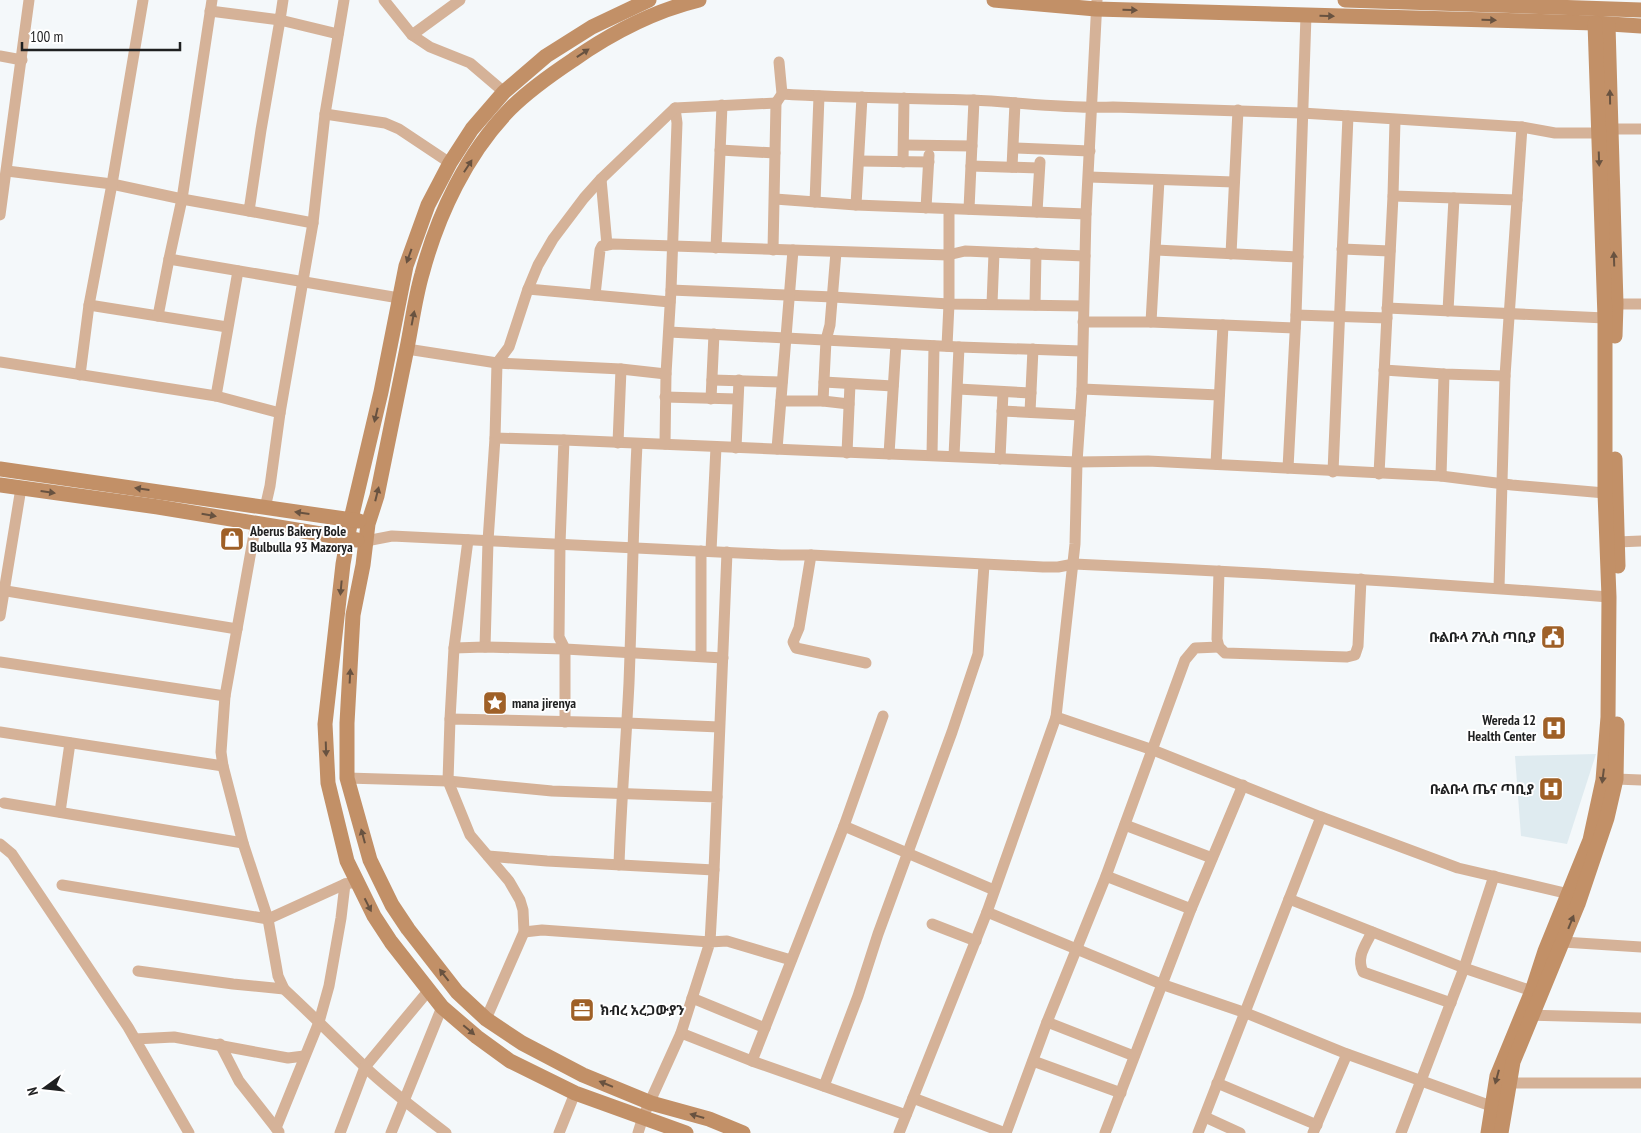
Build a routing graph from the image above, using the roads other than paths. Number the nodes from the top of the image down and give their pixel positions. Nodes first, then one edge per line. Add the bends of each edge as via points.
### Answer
1 (29, 0) edge
2 (143, 0) edge
3 (282, 0) edge
4 (344, 0) edge
5 (384, 0) edge
6 (460, 0) edge
7 (699, 0) edge
8 (994, 0) edge
9 (1345, 0) edge
10 (645, 1) edge
11 (1097, 4) edge
12 (211, 6) edge
13 (1641, 10) edge
14 (1600, 11) edge
15 (1306, 15) junction
16 (649, 18) junction
17 (280, 20) junction
18 (1641, 26) edge
19 (338, 34) junction
20 (412, 35) junction
21 (0, 56) edge
22 (22, 60) junction
23 (779, 62) dead end
24 (504, 92) junction
25 (819, 96) junction
26 (862, 97) junction
27 (904, 98) junction
28 (779, 99) junction
29 (974, 100) junction
30 (1015, 103) junction
31 (722, 105) junction
32 (675, 108) junction
33 (1093, 108) junction
34 (1238, 110) junction
35 (1302, 113) junction
36 (325, 114) junction
37 (1348, 116) junction
38 (1395, 120) junction
39 (1522, 128) junction
40 (1641, 129) edge
41 (1604, 131) junction
42 (904, 145) junction
43 (929, 146) junction
44 (972, 146) junction
45 (1014, 148) junction
46 (720, 150) junction
47 (1040, 150) junction
48 (1090, 151) junction
49 (775, 152) junction
50 (859, 161) junction
51 (903, 162) junction
52 (928, 162) junction
53 (450, 163) junction
54 (971, 166) junction
55 (1012, 167) junction
56 (1040, 168) junction
57 (7, 171) junction
58 (1088, 177) junction
59 (601, 179) junction
60 (1159, 180) junction
61 (1234, 182) junction
62 (112, 184) junction
63 (1393, 196) junction
64 (1454, 198) junction
65 (182, 199) junction
66 (775, 199) junction
67 (1517, 200) junction
68 (814, 202) junction
69 (856, 205) junction
70 (926, 208) junction
71 (949, 209) junction
72 (969, 210) junction
73 (250, 211) junction
74 (1037, 212) junction
75 (1086, 214) junction
76 (0, 215) edge
77 (313, 223) junction
78 (421, 225) junction
79 (436, 231) junction
80 (607, 245) junction
81 (673, 247) junction
82 (716, 248) junction
83 (1342, 249) junction
84 (774, 250) junction
85 (793, 250) junction
86 (1156, 250) junction
87 (1390, 251) junction
88 (836, 252) junction
89 (994, 252) junction
90 (1036, 254) junction
91 (1230, 254) junction
92 (948, 255) junction
93 (1085, 256) junction
94 (1298, 257) junction
95 (169, 259) junction
96 (238, 271) junction
97 (303, 281) junction
98 (528, 289) junction
99 (671, 290) junction
100 (595, 295) junction
101 (790, 295) junction
102 (833, 296) junction
103 (399, 298) junction
104 (670, 302) junction
105 (949, 304) junction
106 (992, 304) junction
107 (1616, 304) junction
108 (1641, 304) edge
109 (89, 305) junction
110 (1034, 305) junction
111 (1083, 306) junction
112 (1448, 311) junction
113 (1387, 313) junction
114 (1510, 313) junction
115 (1296, 315) junction
116 (158, 316) junction
117 (1339, 317) junction
118 (1605, 318) junction
119 (1083, 322) junction
120 (1151, 322) junction
121 (1223, 325) junction
122 (227, 327) junction
123 (1296, 328) junction
124 (669, 332) junction
125 (714, 334) junction
126 (786, 338) junction
127 (826, 340) junction
128 (896, 344) junction
129 (934, 346) junction
130 (947, 346) junction
131 (959, 347) junction
132 (1033, 348) junction
133 (407, 349) junction
134 (1082, 351) junction
135 (0, 362) edge
136 (497, 363) junction
137 (621, 369) junction
138 (1384, 370) junction
139 (666, 374) junction
140 (1444, 374) junction
141 (80, 375) junction
142 (1506, 376) junction
143 (712, 380) junction
144 (739, 380) junction
145 (782, 382) junction
146 (824, 382) junction
147 (850, 384) junction
148 (893, 386) junction
149 (1082, 388) junction
150 (958, 389) junction
151 (1003, 392) junction
152 (1031, 393) junction
153 (1219, 395) junction
154 (216, 396) junction
155 (665, 398) junction
156 (711, 399) junction
157 (737, 400) junction
158 (781, 401) junction
159 (823, 401) junction
160 (850, 404) junction
161 (1002, 411) junction
162 (1030, 412) junction
163 (280, 413) junction
164 (1080, 415) junction
165 (495, 438) junction
166 (564, 440) junction
167 (618, 443) junction
168 (637, 444) junction
169 (665, 444) junction
170 (716, 447) junction
171 (736, 448) junction
172 (777, 449) junction
173 (847, 453) junction
174 (889, 454) junction
175 (932, 455) junction
176 (954, 456) junction
177 (1000, 458) junction
178 (1077, 462) junction
179 (1216, 464) junction
180 (1288, 468) junction
181 (0, 469) edge
182 (1333, 472) junction
183 (1379, 474) junction
184 (1441, 476) junction
185 (1502, 484) junction
186 (0, 485) edge
187 (21, 488) junction
188 (1605, 493) junction
189 (265, 508) junction
190 (351, 519) junction
191 (256, 523) junction
192 (368, 524) junction
193 (392, 536) junction
194 (347, 539) junction
195 (468, 540) junction
196 (366, 541) junction
197 (488, 541) junction
198 (1617, 542) junction
199 (1641, 542) edge
200 (560, 544) junction
201 (632, 548) junction
202 (706, 551) junction
203 (727, 552) junction
204 (811, 555) junction
205 (1074, 564) junction
206 (984, 565) junction
207 (1219, 570) junction
208 (1361, 579) junction
209 (1499, 588) junction
210 (2, 590) edge
211 (1609, 597) junction
212 (0, 616) edge
213 (237, 630) junction
214 (485, 647) junction
215 (1219, 647) junction
216 (454, 648) junction
217 (565, 649) junction
218 (630, 652) junction
219 (701, 656) junction
220 (723, 658) junction
221 (0, 662) edge
222 (866, 663) dead end
223 (225, 696) junction
224 (883, 716) dead end
225 (1056, 717) junction
226 (450, 719) junction
227 (565, 722) junction
228 (627, 723) junction
229 (719, 727) junction
230 (0, 732) edge
231 (70, 743) junction
232 (1153, 750) junction
233 (223, 766) junction
234 (347, 778) junction
235 (1616, 779) junction
236 (1641, 780) edge
237 (448, 781) junction
238 (1243, 785) junction
239 (622, 794) junction
240 (717, 797) junction
241 (4, 803) dead end
242 (60, 812) junction
243 (1321, 817) junction
244 (1125, 825) junction
245 (844, 826) junction
246 (243, 843) junction
247 (0, 844) edge
248 (906, 854) junction
249 (488, 856) junction
250 (1212, 858) junction
251 (619, 865) junction
252 (714, 870) junction
253 (1106, 876) junction
254 (1494, 876) junction
255 (350, 883) junction
256 (62, 885) dead end
257 (994, 890) junction
258 (1569, 894) junction
259 (1290, 899) junction
260 (1191, 909) junction
261 (987, 912) junction
262 (268, 919) junction
263 (932, 924) dead end
264 (524, 932) junction
265 (1372, 932) junction
266 (976, 941) junction
267 (710, 942) junction
268 (1563, 942) junction
269 (1641, 947) edge
270 (1076, 950) junction
271 (791, 960) junction
272 (1464, 968) junction
273 (138, 971) dead end
274 (1161, 984) junction
275 (284, 989) junction
276 (429, 990) junction
277 (1532, 991) junction
278 (692, 998) junction
279 (1451, 1003) junction
280 (442, 1007) junction
281 (1246, 1013) junction
282 (1527, 1015) junction
283 (1641, 1018) edge
284 (486, 1019) junction
285 (319, 1022) junction
286 (1048, 1022) junction
287 (765, 1028) junction
288 (681, 1033) junction
289 (135, 1039) junction
290 (220, 1044) junction
291 (1347, 1054) junction
292 (304, 1056) junction
293 (1134, 1056) junction
294 (752, 1061) junction
295 (1033, 1061) junction
296 (366, 1067) junction
297 (1421, 1080) junction
298 (1641, 1082) edge
299 (1218, 1083) junction
300 (1509, 1083) junction
301 (824, 1086) junction
302 (575, 1093) junction
303 (1120, 1093) junction
304 (913, 1098) junction
305 (404, 1100) junction
306 (651, 1103) junction
307 (1492, 1106) junction
308 (906, 1115) junction
309 (644, 1117) junction
310 (1205, 1117) junction
311 (1315, 1129) edge
312 (278, 1131) edge
313 (189, 1133) edge
314 (340, 1133) edge
315 (391, 1133) edge
316 (446, 1133) edge
317 (559, 1133) edge
318 (638, 1133) edge
319 (686, 1133) edge
320 (743, 1133) edge
321 (899, 1133) edge
322 (1006, 1133) edge
323 (1105, 1133) edge
324 (1198, 1133) edge
325 (1240, 1133) edge
326 (1401, 1133) edge
327 (1488, 1133) edge
328 (1501, 1133) edge

1 - 22 street
2 - 62 street
3 - 17 street
4 - 19 street
5 - 20 street
6 - 20 street
7 - 16 main road
8 - 11 main road
9 - 14 main road
10 - 16 main road
10 - 24 main road via 592,27 546,56
11 -> 15 main road
11 - 33 street
12 - 17 street
12 - 65 street
13 - 14 main road
15 -> 14 main road
14 - 18 main road
14 - 41 main road
15 - 35 street
79 -> 16 main road via 463,173 484,140 511,108 599,42
17 - 19 street
17 - 73 street
19 - 36 street
20 - 24 street via 430,47 470,63
21 - 22 street
22 - 57 street
23 - 28 street
24 - 53 main road via 472,129
25 - 26 street
25 - 28 street
25 - 68 street
26 - 27 street
26 - 50 street
27 - 29 street
27 - 42 street
28 - 31 street
28 - 49 street
29 - 30 street
29 - 44 street
30 - 33 street
30 - 45 street
31 - 32 street
31 - 46 street
32 - 59 street
32 - 81 street
33 - 34 street
33 - 48 street
34 - 35 street
34 - 61 street
35 - 37 street
35 - 94 street
36 - 53 street via 385,123
36 - 77 street
37 - 38 street
37 - 83 street
38 - 39 street
38 - 63 street
39 - 41 street via 1555,133
39 - 67 street
40 - 41 street
107 -> 41 main road
41 -> 118 main road
42 - 43 street
42 - 51 street
43 - 44 street
43 - 52 street
44 - 54 street
45 - 47 street
45 - 55 street
46 - 49 street
46 - 82 street
47 - 48 street
47 - 56 street
48 - 58 street
49 - 66 street
50 - 51 street
50 - 69 street
51 - 52 street
52 - 70 street
53 - 78 main road via 428,204
54 - 55 street
54 - 72 street
55 - 56 street
56 - 74 street
57 - 62 street
57 - 76 street
58 - 60 street
58 - 75 street
59 - 80 street
59 - 98 street via 553,239
60 - 61 street
60 - 86 street
61 - 91 street
62 - 65 street
62 - 109 street
63 - 64 street
63 - 87 street
64 - 67 street
64 - 112 street
65 - 73 street
65 - 95 street
66 - 68 street
66 - 84 street
67 - 114 street
68 - 69 street
69 - 70 street
70 - 71 street
71 - 72 street
71 - 92 street
72 - 74 street
73 - 77 street
74 - 75 street
75 - 93 street
77 - 97 street
78 - 79 main road
78 -> 103 main road via 406,266
133 -> 79 main road via 422,274
80 - 81 street
80 - 100 street via 600,250
81 - 82 street
81 - 99 street
82 - 84 street
83 - 87 street
83 - 117 street
84 - 85 street
85 - 88 street
85 - 101 street
86 - 91 street
86 - 120 street
87 - 113 street
88 - 92 street
88 - 102 street
89 - 90 street
89 - 92 street via 965,251
89 - 106 street
90 - 93 street
90 - 110 street
91 - 94 street
92 - 105 street
93 - 111 street
94 - 115 street
95 - 96 street
95 - 116 street
96 - 97 street
96 - 122 street
97 - 103 street
97 - 163 street
98 - 100 street
98 - 136 street via 510,347
99 - 101 street
99 - 104 street
100 - 104 street
101 - 102 street
101 - 126 street
102 - 105 street
102 - 127 street
103 -> 190 main road
104 - 124 street
105 - 106 street
105 - 130 street
106 - 110 street
107 - 108 street
107 - 198 main road
109 - 116 street
109 - 141 street
110 - 111 street
111 - 119 street
112 - 113 street
112 - 114 street
113 - 117 street
113 - 138 street
114 - 118 street
114 - 142 street
115 - 117 street
115 - 123 street
116 - 122 street
117 - 182 street
118 - 188 main road
119 - 120 street
119 - 134 street
120 - 121 street
121 - 123 street
121 - 153 street
122 - 154 street
123 - 180 street
124 - 125 street
124 - 139 street
125 - 126 street
125 - 143 street
126 - 127 street
126 - 145 street
127 - 128 street
127 - 146 street
128 - 129 street
128 - 148 street
129 - 130 street
129 - 175 street
130 - 131 street
131 - 132 street
131 - 150 street
132 - 134 street
132 - 152 street
133 - 136 street
192 -> 133 main road via 377,496
134 - 149 street
135 - 141 street
136 - 137 street
136 - 165 street
137 - 139 street
137 - 167 street
138 - 140 street
138 - 183 street
139 - 155 street
140 - 142 street
140 - 184 street
141 - 154 street
142 - 185 street
143 - 144 street
143 - 156 street
144 - 145 street
144 - 157 street
145 - 158 street
146 - 147 street
146 - 159 street
147 - 148 street
147 - 160 street
148 - 174 street
149 - 153 street
149 - 164 street
150 - 151 street
150 - 176 street
151 - 152 street
151 - 161 street
152 - 162 street
153 - 179 street
154 - 163 street
155 - 156 street
155 - 169 street
156 - 157 street
157 - 171 street
158 - 159 street
158 - 172 street
159 - 160 street
160 - 173 street
161 - 162 street
161 - 177 street
162 - 164 street
163 - 189 street
164 - 178 street
165 - 166 street
165 - 197 street
166 - 167 street
166 - 200 street
167 - 168 street
168 - 169 street
168 - 201 street
169 - 170 street
170 - 171 street
170 - 202 street
171 - 172 street
172 - 173 street
173 - 174 street
174 - 175 street
175 - 176 street
176 - 177 street
177 - 178 street
178 - 179 street
178 - 205 street
179 - 180 street
180 - 182 street
189 -> 181 main road
182 - 183 street
183 - 184 street
184 - 185 street
185 - 188 street
185 - 209 street
186 - 187 main road
187 -> 191 main road
187 - 210 street
188 - 211 main road
190 -> 189 main road
190 - 192 main road
190 - 194 main road
191 - 194 main road
191 - 213 street
192 - 193 street
192 - 196 main road
193 - 195 street
193 - 196 street
194 - 196 main road
194 -> 255 main road via 325,724 328,783
195 - 197 street
195 - 216 street
234 -> 196 main road via 353,615
197 - 200 street
197 - 214 street
198 - 199 street
198 - 235 main road
200 - 201 street
200 - 217 street via 559,637
201 - 202 street
201 - 218 street
202 - 203 street
202 - 219 street
203 - 204 street
203 - 220 street
204 - 206 street
204 - 222 street via 799,628 793,642 796,648
205 - 206 street via 1043,568
205 - 207 street
205 - 225 street
206 - 248 street via 978,654
207 - 208 street
207 - 215 street
208 - 209 street
208 - 215 street via 1355,655 1226,653
209 - 211 street
210 - 212 street
210 - 213 street
211 -> 258 main road via 1608,717 1603,780 1590,840
213 - 223 street
214 - 216 street
214 - 217 street
215 - 232 street via 1195,648 1185,660
216 - 226 street
217 - 218 street
217 - 227 street
218 - 219 street
218 - 228 street
219 - 220 street
220 - 229 street
221 - 223 street
223 - 233 street
224 - 245 street
225 - 232 street
225 - 257 street
226 - 227 street
226 - 237 street
227 - 228 street
228 - 229 street
228 - 239 street
229 - 240 street
230 - 231 street
231 - 233 street
231 - 242 street
232 - 238 street
232 - 244 street
233 - 246 street
234 - 237 street
284 -> 234 main road via 457,992 392,905 370,860
235 - 236 street
268 -> 235 main road via 1607,818
237 - 239 street
237 - 249 street via 470,835
238 - 243 street
238 - 250 street
239 - 240 street
239 - 251 street
240 - 252 street
241 - 242 street
242 - 246 street
243 - 254 street via 1458,868
243 - 259 street
244 - 250 street
244 - 253 street
245 - 248 street
245 - 271 street
246 - 262 street
247 - 289 street via 12,854
248 - 257 street
248 - 301 street
249 - 251 street
249 - 264 street via 520,900
250 - 260 street
251 - 252 street
252 - 267 street
253 - 260 street
253 - 270 street
254 - 258 street
254 - 272 street
255 - 262 street
255 -> 276 main road
255 - 285 street
256 - 262 street
257 - 261 street
258 - 277 main road
259 - 265 street
259 - 281 street
260 - 274 street
261 - 266 street
261 - 270 street
262 - 275 street via 278,976
263 - 266 street
264 - 267 street via 542,930
264 - 284 street
265 - 272 street
265 - 279 street via 1360,956 1363,972
266 - 304 street
267 - 271 street via 726,941
267 - 278 street
268 - 269 street
268 - 282 main road
270 - 274 street
270 - 286 street
271 - 287 street
272 - 277 street
272 - 279 street
273 - 275 street
274 - 281 street
274 - 293 street
275 - 285 street
276 - 280 main road
276 - 296 street
277 - 282 main road
278 - 287 street
278 - 288 street
279 - 297 street
280 -> 302 main road via 510,1061
280 - 305 street
281 - 291 street
281 - 299 street
282 - 283 street
282 - 300 main road
282 -> 307 main road via 1497,1076
306 -> 284 main road via 583,1075 522,1043
285 - 292 street
285 - 296 street
286 - 293 street
286 - 295 street
287 - 294 street
288 - 294 street
288 - 306 street
289 - 290 street via 174,1037
289 - 313 street
290 - 292 street via 288,1058
290 - 312 street via 239,1082
291 - 297 street
291 - 311 street
292 - 312 street
293 - 303 street
294 - 301 street
295 - 303 street
295 - 322 street
296 - 305 street
296 - 314 street
297 - 307 street
297 - 326 street
298 - 300 street
299 - 310 street
299 - 311 street
300 - 328 main road
301 - 308 street
302 - 309 main road
302 - 317 street
303 - 323 street
304 - 308 street
304 - 322 street
305 - 315 street
305 - 316 street
306 - 309 street
320 -> 306 main road via 709,1119
307 - 327 main road
308 - 321 street
309 - 318 street
309 - 319 main road
310 - 324 street
310 - 325 street

